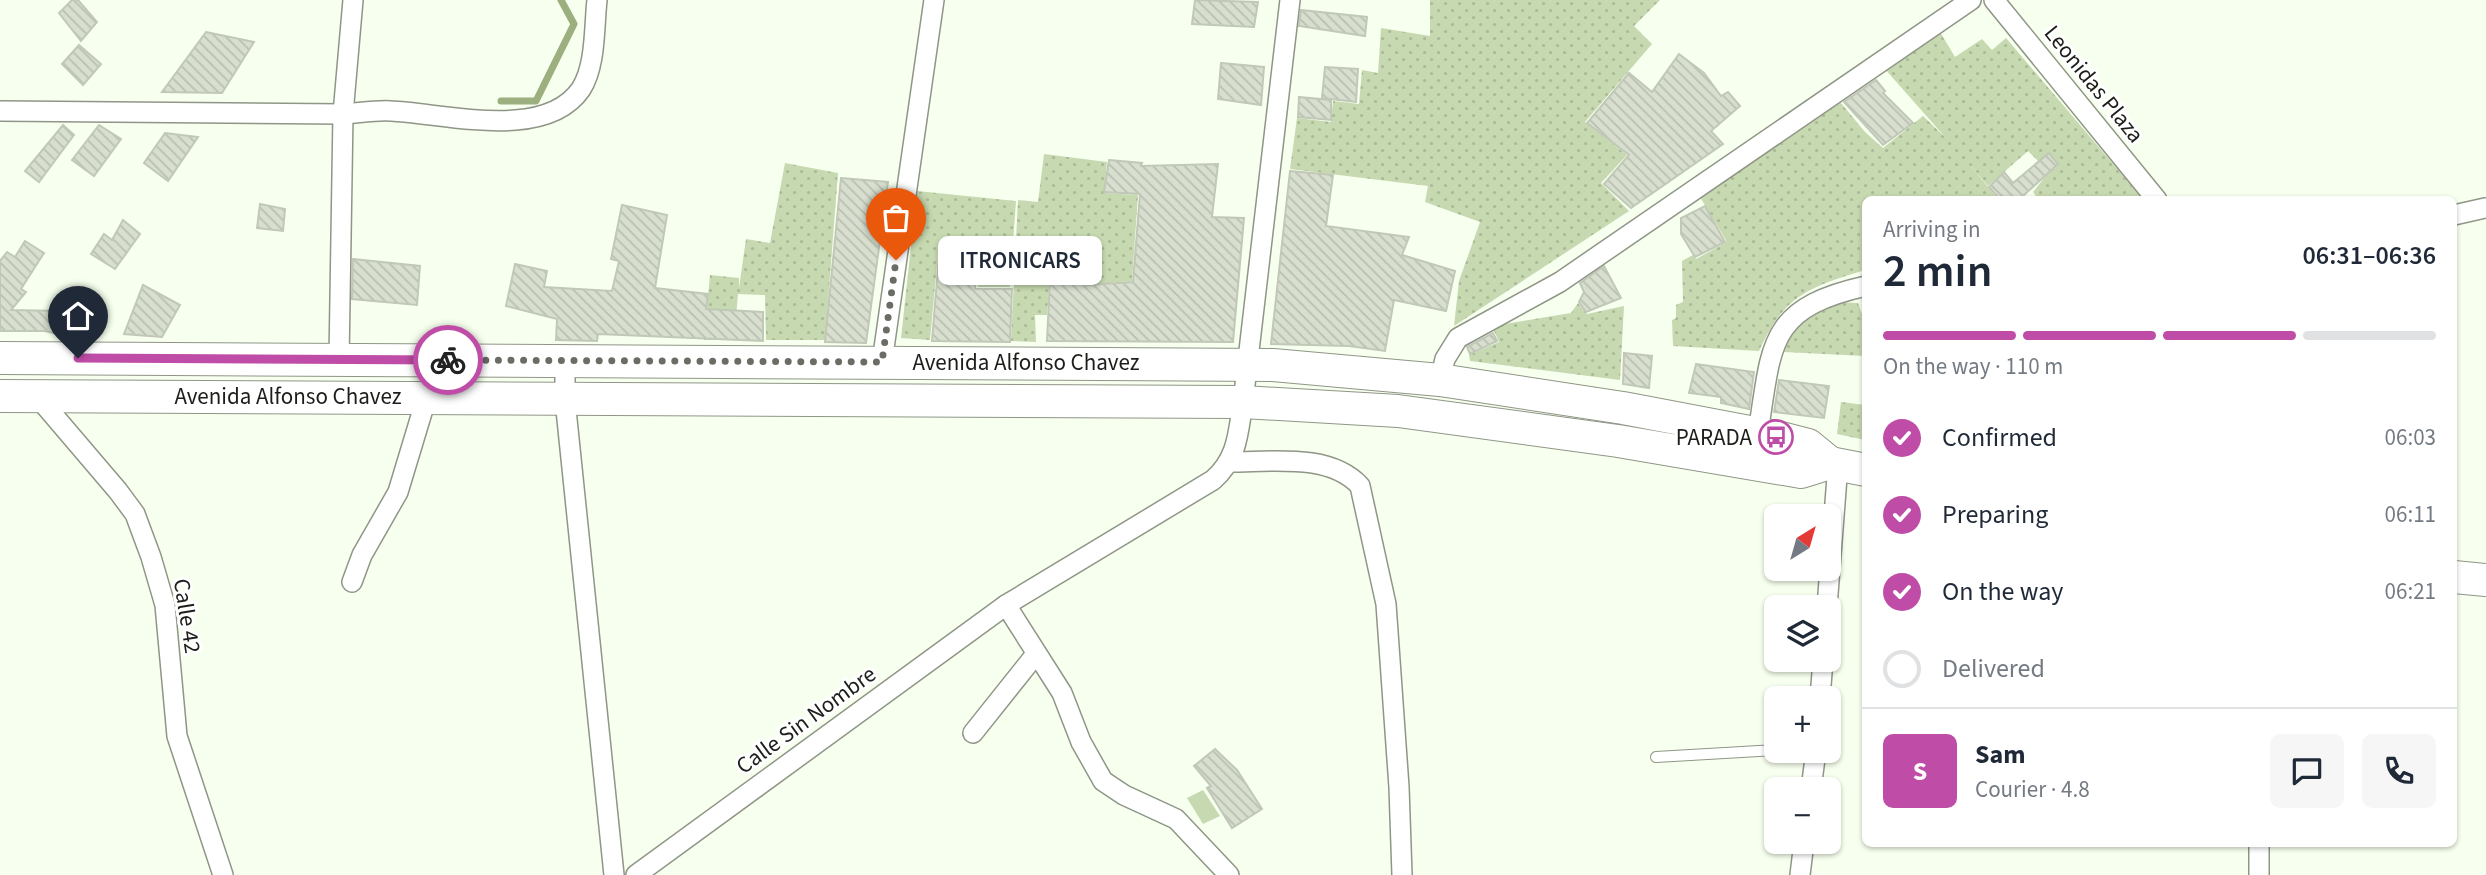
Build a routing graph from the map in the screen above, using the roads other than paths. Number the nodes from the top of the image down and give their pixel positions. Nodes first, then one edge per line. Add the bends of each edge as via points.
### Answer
1 (353, 0) edge
2 (597, 0) edge
3 (934, 0) edge
4 (1290, 0) edge
5 (1971, 0) edge
6 (1994, 0) edge
7 (0, 111) edge
8 (343, 114) junction
9 (2154, 196) edge
10 (2485, 208) edge
11 (2457, 214) edge
12 (1862, 287) edge
13 (0, 358) edge
14 (338, 360) junction
15 (565, 360) junction
16 (882, 362) junction
17 (1246, 364) junction
18 (1440, 380) junction
19 (0, 396) edge
20 (37, 396) junction
21 (427, 396) junction
22 (565, 400) junction
23 (1243, 402) junction
24 (1758, 433) junction
25 (1230, 462) junction
26 (1845, 466) edge
27 (2457, 577) edge
28 (2486, 580) edge
29 (352, 582) dead end
30 (1829, 595) edge
31 (1006, 605) junction
32 (1036, 654) junction
33 (973, 733) dead end
34 (1764, 751) edge
35 (1656, 757) dead end
36 (2259, 847) edge
37 (1803, 854) edge
38 (223, 875) edge
39 (614, 875) edge
40 (636, 875) edge
41 (1229, 875) edge
42 (1402, 875) edge
43 (1800, 875) edge
44 (2259, 875) edge

1 - 8 street
2 - 8 street via 589,68 580,90 558,110 499,123 390,111
3 - 16 street
4 - 17 street
5 - 18 street via 1560,282 1458,338 1445,359
6 - 9 street, Leonidas Plaza
7 - 8 street
8 - 14 street
10 - 11 street
12 - 24 street via 1826,295 1798,310 1784,326 1768,365
13 - 14 main road, Avenida Alfonso Chavez
14 - 15 main road, Avenida Alfonso Chavez
15 - 16 main road, Avenida Alfonso Chavez
15 - 22 street
16 - 17 main road, Avenida Alfonso Chavez
17 - 18 main road, Avenida Alfonso Chavez
17 - 23 street
18 - 24 main road, Avenida Alfonso Chavez
19 - 20 main road, Avenida Alfonso Chavez
20 - 21 main road, Avenida Alfonso Chavez
20 - 38 street, Calle 42 via 135,514 152,557 165,604 177,736
21 - 22 main road, Avenida Alfonso Chavez
21 - 29 street via 398,492
22 - 23 main road, Avenida Alfonso Chavez
22 - 39 street
23 - 25 street
23 - 26 main road, Avenida Alfonso Chavez via 1398,411 1801,472
24 - 26 main road, Avenida Alfonso Chavez via 1808,445
25 - 31 street, Calle Sin Nombre via 1213,480
25 - 42 street via 1331,466 1360,486 1386,604
26 - 30 street
27 - 28 main road
31 - 32 street
31 - 40 street, Calle Sin Nombre
32 - 33 street
32 - 41 street via 1062,693 1103,781 1176,819
34 - 35 lane
36 - 44 street
37 - 43 street

